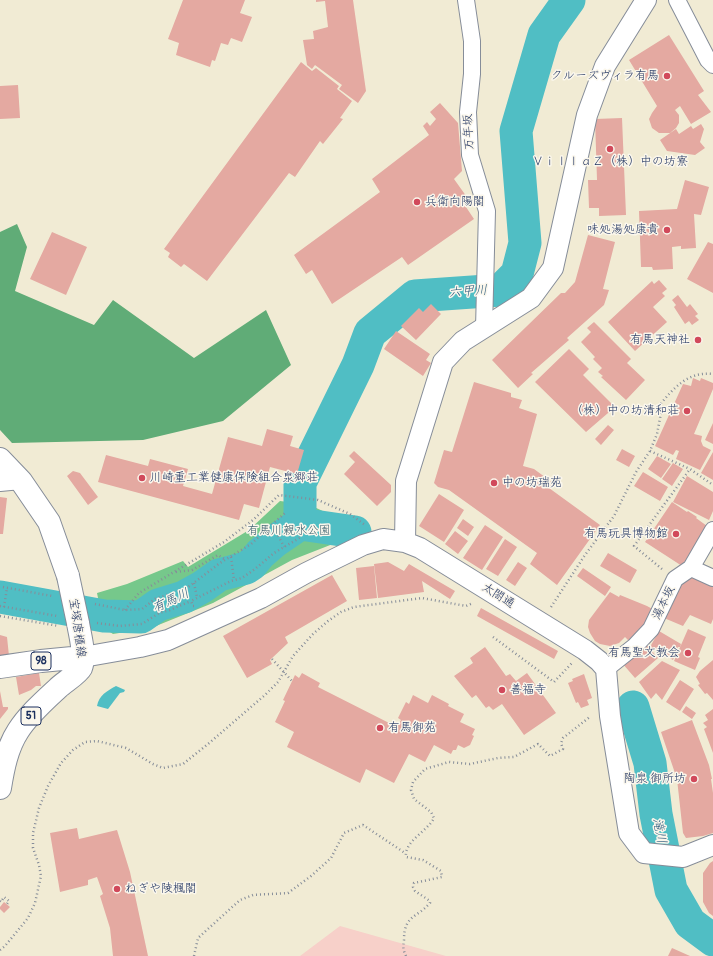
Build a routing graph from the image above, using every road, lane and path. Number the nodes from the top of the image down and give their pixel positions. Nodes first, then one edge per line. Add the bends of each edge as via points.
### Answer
1 (466, 0) edge
2 (646, 0) edge
3 (677, 0) edge
4 (713, 65) edge
5 (483, 319) junction
6 (713, 374) edge
7 (650, 451) junction
8 (0, 459) edge
9 (690, 469) junction
10 (11, 482) edge
11 (713, 485) edge
12 (286, 512) dead end
13 (273, 525) junction
14 (713, 530) edge
15 (301, 537) dead end
16 (383, 539) junction
17 (405, 542) junction
18 (284, 547) junction
19 (231, 557) junction
20 (226, 560) junction
21 (691, 568) junction
22 (175, 573) junction
23 (713, 578) edge
24 (675, 579) junction
25 (234, 580) junction
26 (194, 583) junction
27 (3, 587) dead end
28 (7, 588) junction
29 (493, 593) junction
30 (54, 596) dead end
31 (197, 597) junction
32 (92, 603) dead end
33 (193, 606) dead end
34 (4, 607) dead end
35 (125, 610) junction
36 (0, 616) edge
37 (541, 623) junction
38 (70, 625) junction
39 (492, 638) dead end
40 (585, 650) junction
41 (83, 657) junction
42 (272, 659) dead end
43 (0, 667) edge
44 (606, 669) junction
45 (292, 681) dead end
46 (609, 705) junction
47 (0, 788) edge
48 (713, 845) edge
49 (405, 853) junction
50 (0, 896) edge
51 (0, 900) edge
52 (7, 904) dead end
53 (0, 950) edge
54 (194, 956) edge
55 (406, 956) edge

1 - 5 street, 万年坂 via 472,41 468,112 470,155 487,211
2 - 5 street via 605,66 587,115 553,268 531,298
3 - 4 street
5 - 17 street via 443,362 406,481
6 - 7 path via 690,377 673,388 658,407 661,413 660,420
7 - 9 path
7 - 37 path via 636,472 614,516 585,554
8 - 10 main road, 宝塚唐櫃線
9 - 11 path
9 - 24 path via 634,546
10 - 38 main road, 宝塚唐櫃線, bridge via 49,522 68,576
12 - 13 path
13 - 18 path
13 - 19 path via 252,544
14 - 21 street, 湯本坂
15 - 18 path
16 - 17 street, 太閤通
16 - 22 path via 350,514 318,500 279,495 253,520 224,542
16 - 41 street via 363,545 261,598 168,640
17 - 29 street, 太閤通 via 420,548
18 - 25 path via 242,578
19 - 20 path
19 - 25 path
20 - 22 path via 218,555 192,570
20 - 26 path
21 - 23 street
21 - 24 street, 湯本坂
22 - 35 path via 139,594
24 - 44 street, 湯本坂 via 651,629 635,646
25 - 31 path
26 - 31 path
26 - 35 path via 155,600 142,609
27 - 28 path
28 - 30 path
28 - 34 path
29 - 37 street, 太閤通
29 - 53 path via 466,606 422,598 354,607 341,612 313,634 293,656 278,682 265,695 183,764 163,768 126,748 97,741 85,742 73,750 61,763 48,786 33,833 33,848 41,876 35,903 28,918
31 - 33 path via 191,601
32 - 35 path
36 - 38 path
37 - 40 street, 太閤通
38 - 41 main road, 宝塚唐櫃線
39 - 40 path via 554,682
40 - 44 street, 太閤通
41 - 43 main road, 98
41 - 47 main road, 宝塚唐櫃線 / 51 via 80,669 18,730 3,769
42 - 45 path, bridge
44 - 46 street
46 - 48 street via 629,833 644,853 682,857
46 - 49 path via 563,738 563,749 550,756 538,744 514,757 470,764 449,762 425,769 413,782 411,790 414,800 431,812 434,818 432,824 412,842
49 - 54 path via 363,825 344,833 331,858 288,893 254,895 240,900 198,938
49 - 55 path via 406,857 423,860 441,871 442,877 414,883 415,891 430,903 406,925 403,950
50 - 51 path
51 - 52 path via 1,902 4,897 9,901

